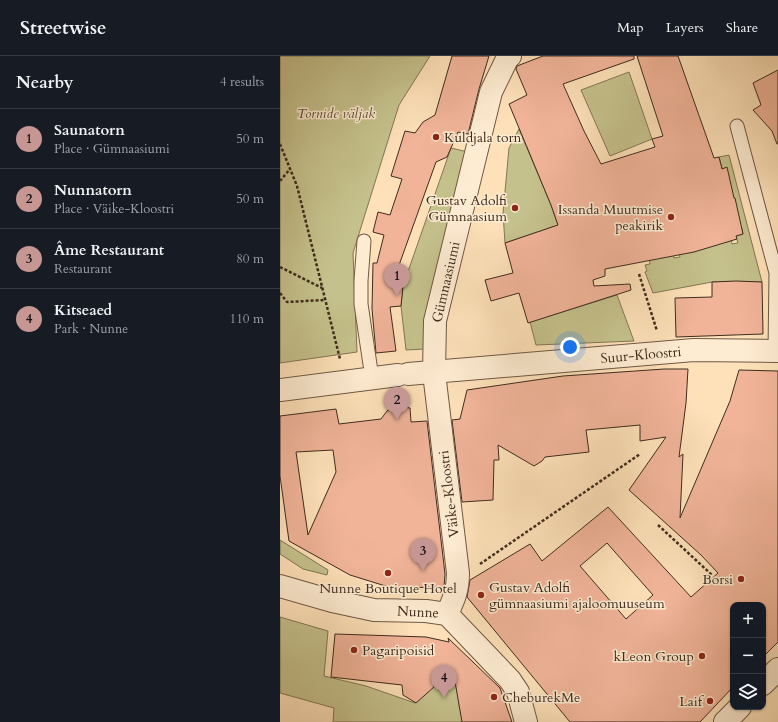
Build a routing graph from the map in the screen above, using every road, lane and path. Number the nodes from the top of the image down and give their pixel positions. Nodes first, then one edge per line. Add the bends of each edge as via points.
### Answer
1 (510, 56) edge
2 (738, 126) dead end
3 (280, 144) edge
4 (290, 169) junction
5 (280, 181) edge
6 (364, 241) dead end
7 (280, 267) edge
8 (639, 274) dead end
9 (322, 288) junction
10 (280, 292) edge
11 (325, 300) junction
12 (777, 351) edge
13 (664, 353) junction
14 (434, 373) junction
15 (372, 378) junction
16 (345, 381) junction
17 (280, 390) edge
18 (640, 454) dead end
19 (658, 525) dead end
20 (458, 573) junction
21 (712, 575) dead end
22 (280, 586) edge
23 (447, 614) junction
24 (778, 669) edge
25 (766, 681) edge
26 (737, 710) edge
27 (526, 722) edge
28 (725, 722) edge

1 - 14 street, Gümnaasiumi via 491,92 435,321
2 - 12 lane via 776,273
3 - 4 path
4 - 5 path
4 - 9 path via 297,186
6 - 15 lane via 361,304
7 - 9 path
8 - 13 path
9 - 11 path
10 - 11 path via 288,302
11 - 16 path
12 - 13 street, Suur-Kloostri via 694,350
13 - 14 street, Suur-Kloostri
14 - 15 street, Suur-Kloostri
14 - 20 street, Väike-Kloostri
15 - 16 street, Suur-Kloostri
16 - 17 street, Suur-Kloostri
18 - 20 path via 470,571
19 - 21 path
20 - 23 street, Väike-Kloostri via 455,596
22 - 23 street, Nunne via 374,610
23 - 27 street, Nunne via 510,680 518,692
24 - 25 street
26 - 28 street

